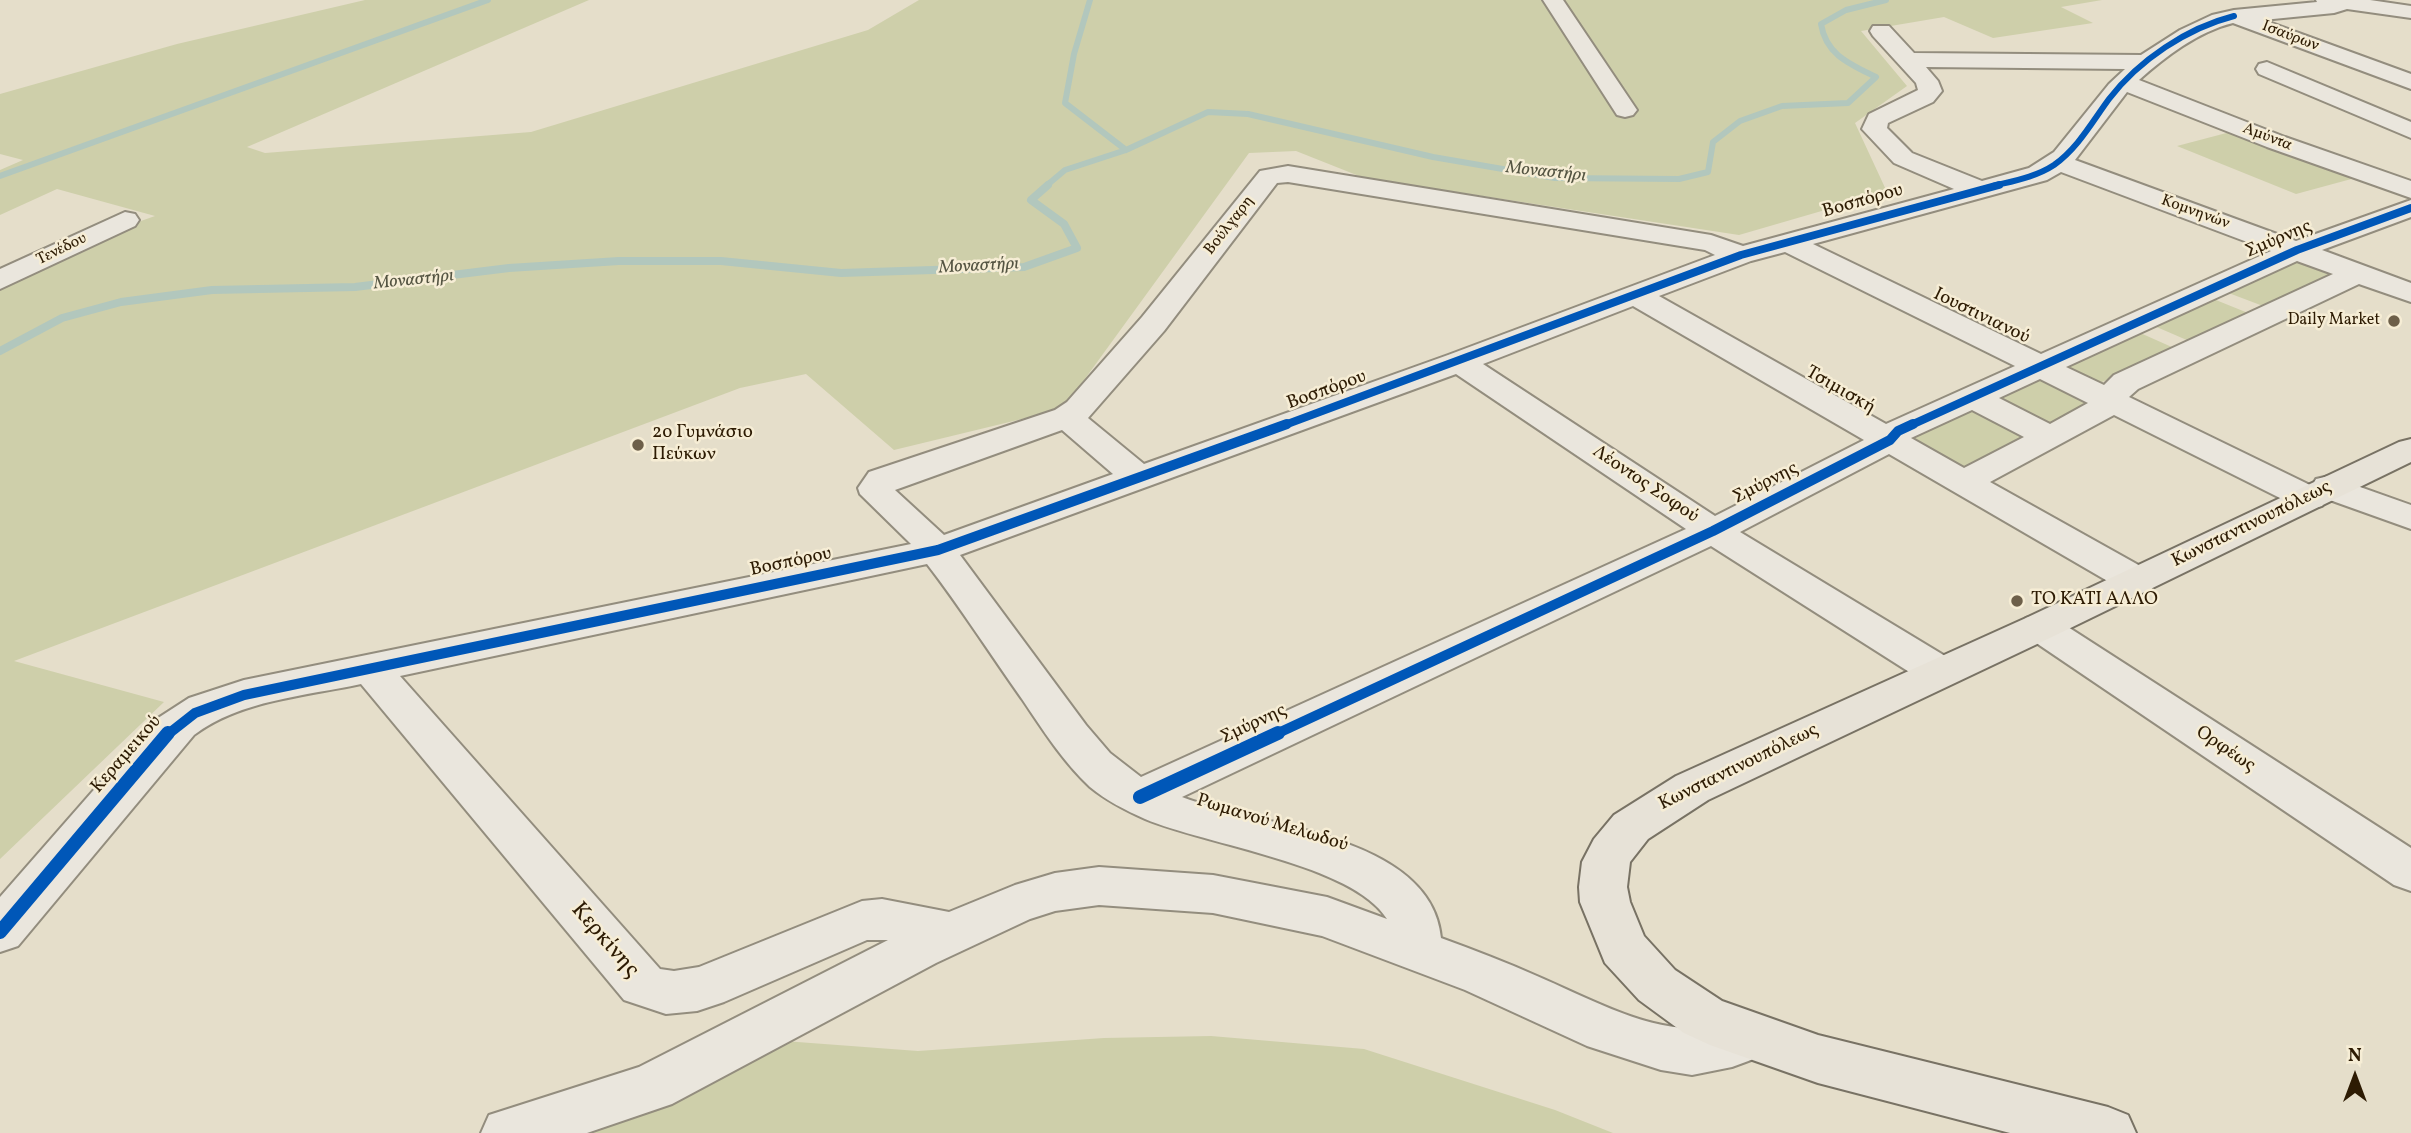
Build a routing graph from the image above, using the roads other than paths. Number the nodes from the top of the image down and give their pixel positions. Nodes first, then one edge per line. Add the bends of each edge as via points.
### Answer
1 (1553, 0) edge
2 (2335, 1) edge
3 (2411, 12) edge
4 (2234, 16) junction
5 (1881, 31) dead end
6 (1909, 60) junction
7 (2267, 69) dead end
8 (2137, 72) junction
9 (2411, 82) edge
10 (1625, 110) dead end
11 (2411, 131) edge
12 (2059, 162) junction
13 (2411, 169) edge
14 (2380, 180) junction
15 (1980, 190) junction
16 (2411, 190) edge
17 (2411, 208) edge
18 (125, 220) dead end
19 (1787, 242) junction
20 (2297, 250) junction
21 (1741, 255) junction
22 (2359, 273) junction
23 (0, 280) edge
24 (2205, 291) junction
25 (2411, 293) edge
26 (1635, 295) junction
27 (2269, 315) junction
28 (2133, 323) junction
29 (2196, 350) junction
30 (1460, 362) junction
31 (2041, 366) junction
32 (1972, 397) junction
33 (2110, 400) junction
34 (1067, 417) junction
35 (2050, 437) junction
36 (1890, 440) junction
37 (2411, 449) edge
38 (1139, 478) junction
39 (1964, 482) junction
40 (2319, 492) junction
41 (2411, 518) edge
42 (1713, 531) junction
43 (938, 550) junction
44 (2137, 581) junction
45 (2040, 627) junction
46 (1940, 672) junction
47 (374, 674) junction
48 (1140, 797) junction
49 (2405, 859) edge
50 (0, 932) edge
51 (954, 933) junction
52 (1417, 949) junction
53 (1745, 1035) junction
54 (509, 1133) edge
55 (2108, 1133) edge

1 - 10 street
2 - 3 street, Ισαύρων
2 - 4 street, Ισαύρων via 2334,7
4 - 8 street, Βοσπόρου via 2211,22
4 - 9 street, Ισαύρων
5 - 6 street
6 - 8 street
6 - 15 street via 1929,83 1929,93 1878,119 1874,129 1903,158
7 - 11 street
8 - 12 street, Βοσπόρου
8 - 14 street, Αμύντα
12 - 15 street, Βοσπόρου via 2028,177
12 - 20 street, Κομνηνών
13 - 14 street
14 - 16 street, Αμύντα
15 - 19 street, Βοσπόρου
17 - 20 street, Σμύρνης
18 - 23 street, Τενέδου
19 - 21 street, Βοσπόρου
19 - 31 street, Ιουστινιανού
20 - 22 street, Κομνηνών
20 - 24 street, Σμύρνης
21 - 26 street, Βοσπόρου
21 - 34 street, Βούλγαρη via 1711,243 1274,175 1153,324
22 - 25 street, Κομνηνών
22 - 27 street
24 - 27 street
24 - 28 street, Σμύρνης
26 - 30 street, Βοσπόρου
26 - 36 street, Τσιμισκή
27 - 29 street
28 - 29 street
28 - 31 street, Σμύρνης
29 - 33 street via 2126,382
30 - 38 street, Βοσπόρου
30 - 42 street, Λέοντος Σοφού
31 - 32 street, Σμύρνης
31 - 33 street, Ιουστινιανού
32 - 35 street
32 - 36 street, Σμύρνης via 1898,431
33 - 35 street via 2095,414
33 - 40 street, Ιουστινιανού
34 - 38 street
34 - 43 street, Βούλγαρη via 882,480 876,488 878,494
35 - 39 street
36 - 39 street, Τσιμισκή
36 - 42 street, Σμύρνης
37 - 40 main road, Κωνσταντινουπόλεως
38 - 43 street, Βοσπόρου
39 - 44 street, Τσιμισκή
40 - 41 street, Ιουστινιανού
40 - 44 main road, Κωνσταντινουπόλεως
42 - 46 street, Λέοντος Σοφού
42 - 48 street, Σμύρνης
43 - 47 street, Βοσπόρου
43 - 48 street, Ρωμανού Μελωδού via 1081,749 1116,782
44 - 45 main road, Κωνσταντινουπόλεως
45 - 46 main road, Κωνσταντινουπόλεως
45 - 49 street, Ορφέως
46 - 53 main road, Κωνσταντινουπόλεως via 1692,788 1640,819 1611,852 1604,873 1605,902 1629,957 1682,1004
47 - 50 street, Κεραμεικού via 217,702 180,722
47 - 51 street, Κερκίνης via 642,985 661,994 706,987 862,921 882,919
48 - 52 street, Ρωμανού Μελωδού via 1375,877 1409,907 1418,929
51 - 52 street via 1015,904 1055,892 1127,886 1286,907
51 - 54 street via 653,1087
52 - 53 street via 1586,1022 1661,1047 1711,1050
53 - 55 main road, Κωνσταντινουπόλεως via 1895,1080

